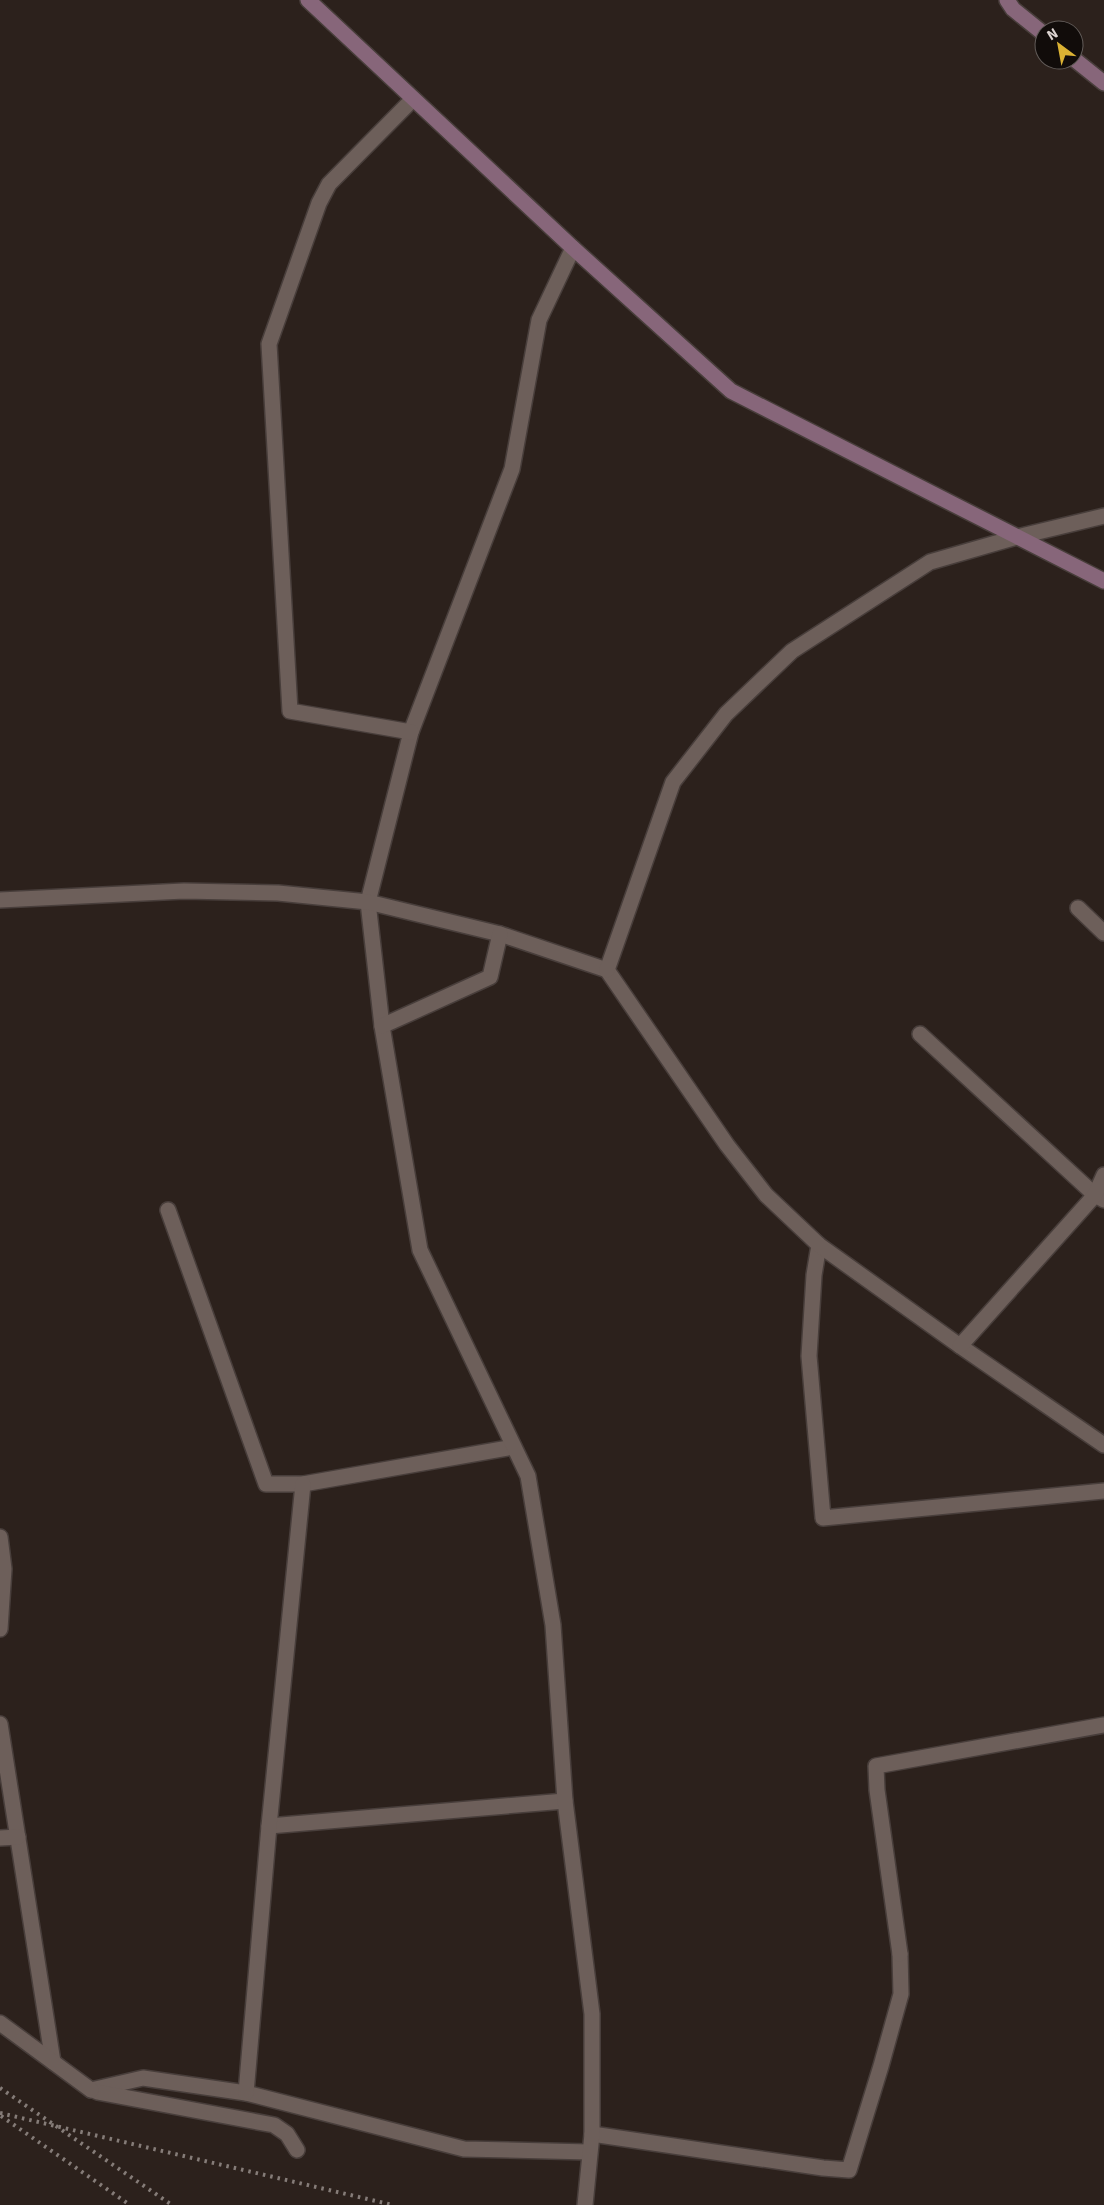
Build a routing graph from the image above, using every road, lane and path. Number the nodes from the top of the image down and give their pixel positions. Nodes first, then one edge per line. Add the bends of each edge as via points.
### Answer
1 (308, 0) edge
2 (1007, 0) edge
3 (1034, 26) edge
4 (1084, 67) edge
5 (1104, 83) edge
6 (413, 98) junction
7 (573, 248) junction
8 (1104, 516) edge
9 (1017, 537) junction
10 (1104, 581) edge
11 (411, 732) junction
12 (0, 900) edge
13 (368, 902) junction
14 (1078, 908) dead end
15 (1104, 933) edge
16 (500, 934) junction
17 (607, 970) junction
18 (382, 1026) junction
19 (920, 1034) dead end
20 (1104, 1175) edge
21 (1100, 1197) edge
22 (168, 1210) dead end
23 (819, 1245) junction
24 (960, 1346) junction
25 (1104, 1445) edge
26 (513, 1447) junction
27 (302, 1484) junction
28 (1104, 1491) edge
29 (0, 1537) edge
30 (2, 1569) edge
31 (0, 1629) edge
32 (0, 1724) edge
33 (1104, 1725) edge
34 (565, 1801) junction
35 (269, 1826) junction
36 (18, 1837) junction
37 (0, 1838) edge
38 (0, 2023) edge
39 (53, 2062) junction
40 (91, 2090) junction
41 (246, 2093) junction
42 (592, 2134) junction
43 (297, 2150) dead end
44 (589, 2152) junction
45 (585, 2205) edge

1 - 6 street
2 - 3 street
4 - 5 street
6 - 7 street
6 - 11 street via 329,184 269,344 290,711
7 - 9 street via 731,391
7 - 11 street via 539,320 512,469
8 - 9 street
9 - 10 street
9 - 17 street via 930,562 792,651 726,714 673,782
11 - 13 street
12 - 13 street via 184,891 278,893
13 - 16 street
13 - 18 street
14 - 15 street
16 - 17 street
16 - 18 street via 490,977
17 - 23 street via 766,1195
18 - 26 street via 420,1250
19 - 21 street
20 - 21 street
21 - 24 street
22 - 27 street via 266,1484
23 - 24 street
23 - 28 street via 809,1356 823,1518
24 - 25 street
26 - 27 street
26 - 34 street via 528,1476 554,1625
27 - 35 street
29 - 30 street
30 - 31 street
32 - 36 street
33 - 42 street via 876,1766 900,1954 901,1994 849,2170
34 - 35 street
34 - 42 street via 592,2014
35 - 41 street
36 - 37 street
36 - 39 street
38 - 39 street
39 - 40 street
40 - 41 street via 143,2078
40 - 43 street via 274,2125 287,2134
41 - 44 street via 464,2149
42 - 44 street
44 - 45 street

